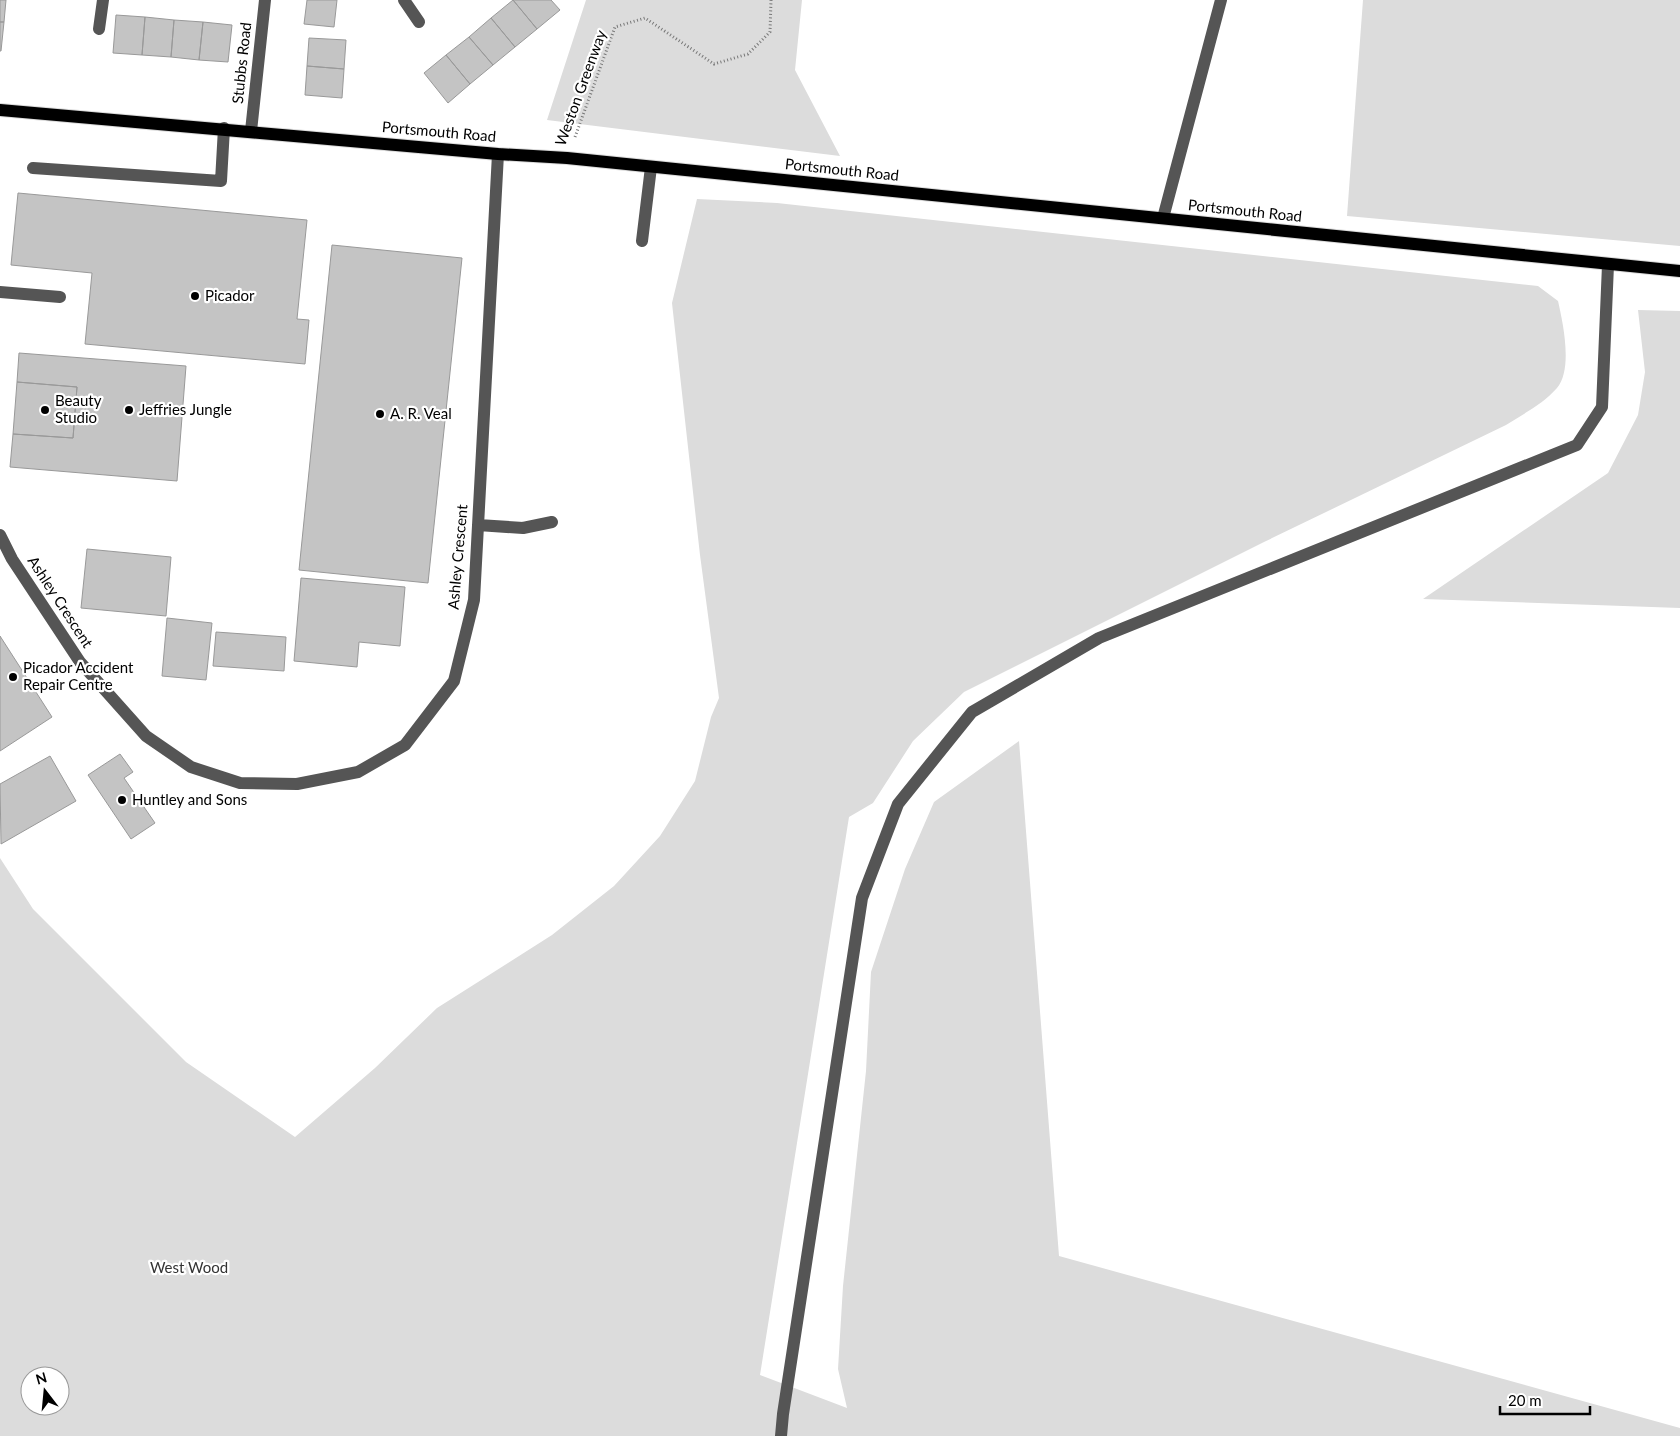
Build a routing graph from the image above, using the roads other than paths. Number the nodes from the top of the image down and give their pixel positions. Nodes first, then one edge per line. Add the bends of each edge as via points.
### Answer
1 (103, 0) edge
2 (265, 0) edge
3 (404, 0) edge
4 (1221, 0) edge
5 (419, 22) dead end
6 (99, 29) dead end
7 (0, 110) edge
8 (224, 128) junction
9 (251, 130) junction
10 (498, 154) junction
11 (651, 167) junction
12 (33, 168) dead end
13 (1163, 218) junction
14 (642, 241) dead end
15 (1608, 265) junction
16 (1680, 271) edge
17 (0, 292) edge
18 (60, 297) dead end
19 (552, 522) dead end
20 (478, 525) junction
21 (0, 535) edge
22 (781, 1436) edge

1 - 6 street
2 - 9 street, Stubbs Road
3 - 5 street
4 - 13 street
7 - 8 main road, Portsmouth Road
8 - 9 main road, Portsmouth Road
8 - 12 street via 221,181
9 - 10 main road, Portsmouth Road
10 - 11 main road, Portsmouth Road
10 - 20 street, Ashley Crescent
11 - 13 main road, Portsmouth Road
11 - 14 street
13 - 15 main road, Portsmouth Road
15 - 16 main road, Portsmouth Road
15 - 22 street via 1602,407 1577,445 1099,638 972,712 898,804 862,898
17 - 18 street
19 - 20 street via 523,528
20 - 21 street, Ashley Crescent via 474,600 454,681 405,745 358,772 296,784 240,783 192,767 146,736 80,662 12,559

